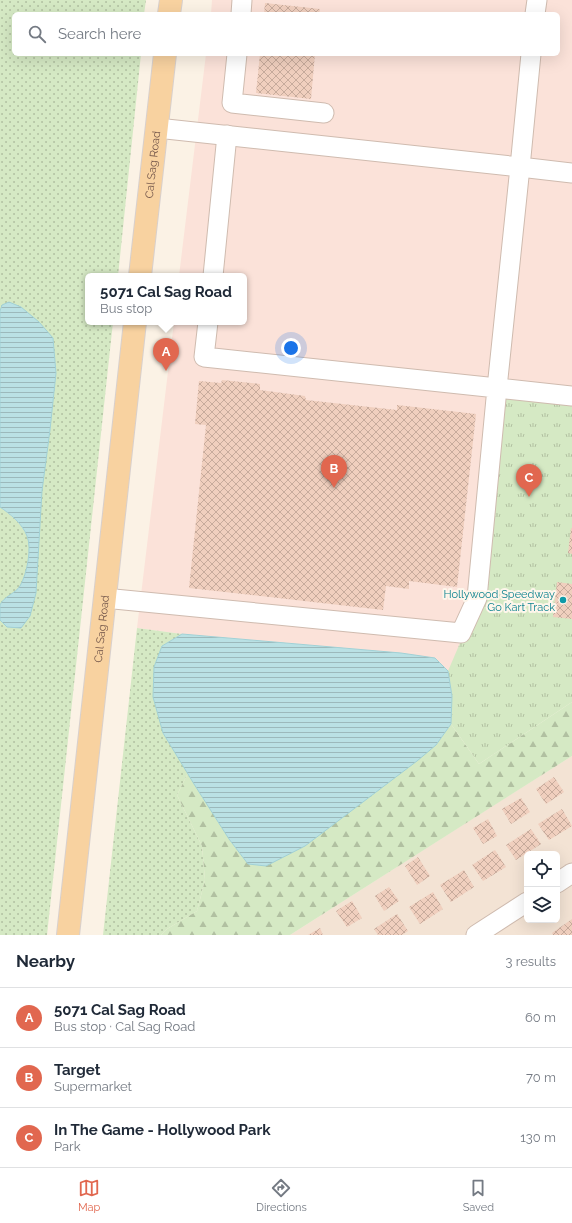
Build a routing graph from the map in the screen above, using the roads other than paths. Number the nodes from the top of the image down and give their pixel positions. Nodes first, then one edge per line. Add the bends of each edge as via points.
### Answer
1 (171, 0) edge
2 (242, 0) edge
3 (537, 0) edge
4 (169, 12) edge
5 (241, 12) edge
6 (535, 12) edge
7 (165, 56) edge
8 (237, 56) edge
9 (531, 56) edge
10 (324, 113) dead end
11 (157, 128) junction
12 (227, 135) junction
13 (520, 167) junction
14 (572, 173) edge
15 (140, 273) edge
16 (213, 273) edge
17 (135, 325) edge
18 (208, 325) edge
19 (497, 388) junction
20 (572, 396) edge
21 (104, 598) junction
22 (572, 873) edge
23 (560, 880) edge
24 (524, 904) edge
25 (68, 935) edge
26 (476, 935) edge

1 - 4 main road
2 - 5 street
3 - 6 street
7 - 11 main road, Cal Sag Road
8 - 10 street via 232,104
9 - 13 street
11 - 12 street
11 - 15 main road, Cal Sag Road
12 - 13 street
12 - 16 street
13 - 14 street
13 - 19 street
17 - 21 main road, Cal Sag Road
18 - 19 street via 204,357
19 - 20 street
19 - 21 street via 477,598 461,633
21 - 25 main road, Cal Sag Road
22 - 23 street
24 - 26 street

